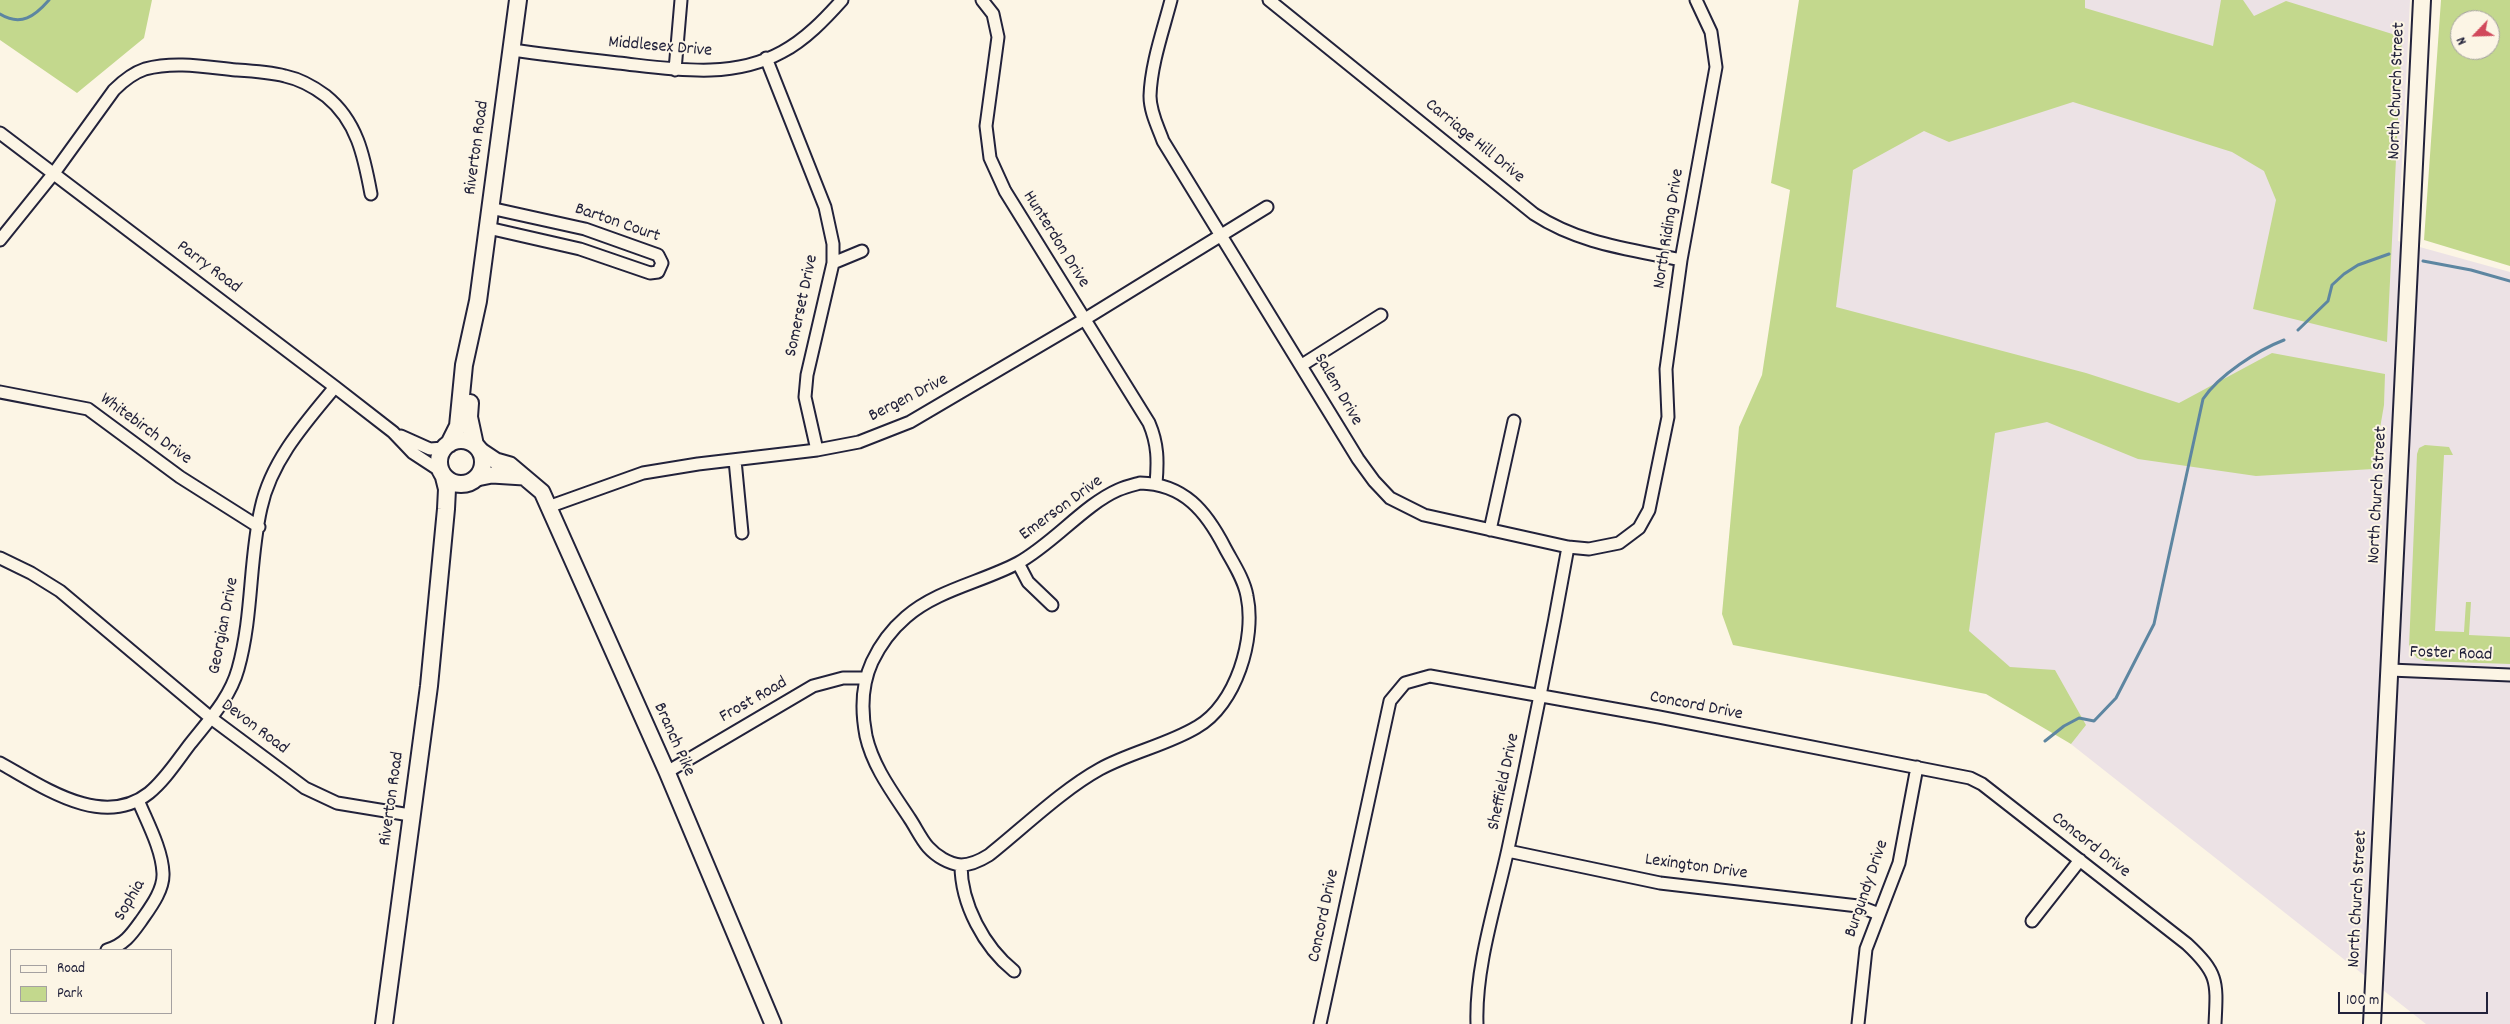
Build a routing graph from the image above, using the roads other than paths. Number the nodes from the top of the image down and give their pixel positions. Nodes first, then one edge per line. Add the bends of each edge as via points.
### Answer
1 (518, 0) edge
2 (681, 0) edge
3 (842, 0) edge
4 (982, 0) edge
5 (1171, 0) edge
6 (1269, 0) edge
7 (1696, 0) edge
8 (2422, 0) edge
9 (512, 50) junction
10 (766, 58) junction
11 (675, 70) junction
12 (0, 133) edge
13 (54, 173) junction
14 (371, 194) dead end
15 (1267, 207) dead end
16 (490, 208) junction
17 (488, 228) junction
18 (1221, 237) junction
19 (0, 240) edge
20 (862, 251) dead end
21 (1681, 260) junction
22 (833, 263) junction
23 (478, 301) junction
24 (1381, 315) dead end
25 (1084, 319) junction
26 (1302, 365) junction
27 (335, 387) junction
28 (0, 392) edge
29 (1514, 421) dead end
30 (393, 432) junction
31 (447, 446) junction
32 (478, 448) junction
33 (817, 450) junction
34 (735, 460) junction
35 (1657, 467) joint
36 (443, 474) junction
37 (526, 478) junction
38 (473, 481) junction
39 (1156, 484) junction
40 (548, 507) junction
41 (259, 527) junction
42 (1490, 530) junction
43 (742, 533) dead end
44 (1568, 547) junction
45 (0, 558) edge
46 (1018, 563) junction
47 (440, 580) junction
48 (1052, 605) dead end
49 (2390, 670) junction
50 (2510, 675) edge
51 (866, 678) junction
52 (1541, 696) junction
53 (211, 718) junction
54 (0, 763) edge
55 (1917, 767) junction
56 (667, 772) junction
57 (138, 800) junction
58 (410, 815) junction
59 (1508, 851) junction
60 (2080, 860) junction
61 (961, 865) junction
62 (1879, 914) junction
63 (2032, 921) dead end
64 (111, 949) edge
65 (1014, 971) dead end
66 (384, 1024) edge
67 (773, 1024) edge
68 (1320, 1024) edge
69 (1477, 1024) edge
70 (1858, 1024) edge
71 (2215, 1024) edge
72 (2372, 1024) edge

1 - 9 main road, Riverton Road
2 - 11 street
3 - 10 street, Middlesex Drive via 802,39
4 - 25 street, Hunterdon Drive via 993,14 998,37 986,126 990,158 1004,191
5 - 18 street, Salem Drive via 1154,65 1150,97 1154,119 1163,141
6 - 21 street, Carriage Hill Drive via 1551,225 1584,240
7 - 21 street, North Riding Drive via 1711,32 1716,67
8 - 49 main road, North Church Street
9 - 11 street, Middlesex Drive
9 - 16 main road, Riverton Road
10 - 11 street, Middlesex Drive via 722,70
10 - 22 street, Somerset Drive via 825,207 833,244
12 - 13 street, Parry Road
13 - 14 street via 122,82 143,70 182,65 287,76 326,96 348,119 355,132 365,160
13 - 19 street
13 - 27 street, Parry Road
15 - 18 street, Bergen Drive
16 - 17 main road, Riverton Road
16 - 17 street, Barton Court via 585,229 658,255 662,263 658,272 650,273 580,249
17 - 23 main road, Riverton Road
18 - 25 street, Bergen Drive
18 - 26 street, Salem Drive
20 - 22 street
21 - 35 street, North Riding Drive via 1666,369 1668,417
22 - 33 street, Somerset Drive via 807,375 805,397
23 - 31 main road, Riverton Road via 464,365 458,426
23 - 32 main road, Riverton Road via 469,417
24 - 26 street
25 - 33 street, Bergen Drive via 910,422 859,442
25 - 39 street, Hunterdon Drive via 1156,438
26 - 42 street, Salem Drive via 1358,459 1390,498 1424,515
27 - 30 street, Parry Road
27 - 41 street, Georgian Drive via 290,444 272,474 261,508
28 - 41 street, Whitebirch Drive via 88,409 180,477
29 - 42 street
30 - 31 street, Parry Road via 430,449
30 - 36 street, Parry Road via 412,453
31 - 32 main road via 463,440
31 - 36 main road via 440,457
32 - 37 street, Branch Pike via 496,461 510,465
32 - 38 main road via 484,466
33 - 34 street, Bergen Drive
34 - 40 street, Bergen Drive via 643,473
34 - 43 street
35 - 44 street, Salem Drive via 1649,510 1639,528 1619,543 1602,548
36 - 38 main road via 456,484
36 - 47 main road, Riverton Road via 447,490
37 - 38 street via 492,475
37 - 40 street, Branch Pike via 542,492
38 - 47 main road, Riverton Road via 457,502
39 - 46 street, Emerson Drive via 1140,483 1118,490 1047,545
39 - 61 street, Emerson Drive via 1175,489 1196,504 1219,537 1244,584 1249,622 1232,691 1218,711 1199,726 1100,769 989,856
40 - 56 street, Branch Pike
41 - 53 street, Georgian Drive via 238,669 227,697
42 - 44 street, Salem Drive
44 - 52 street, Sheffield Drive
45 - 53 street, Devon Road via 60,591
46 - 48 street via 1028,582
46 - 51 street, Emerson Drive via 930,601 906,617 880,646
47 - 58 main road, Riverton Road via 429,686
49 - 50 street, Foster Road
49 - 72 main road, North Church Street
51 - 56 street, Frost Road via 843,678 813,686
51 - 61 street, Emerson Drive via 862,691 866,737 883,778 928,847 946,861
52 - 55 street, Concord Drive
52 - 59 street, Sheffield Drive
52 - 68 street, Concord Drive via 1430,676 1411,680 1396,692 1390,701
53 - 57 street, Georgian Drive via 165,777
53 - 58 street, Devon Road via 305,788 337,804
54 - 57 street, Georgian Drive via 78,804 110,808
55 - 60 street, Concord Drive via 1970,778 1982,784
55 - 62 street, Burgundy Drive via 1899,863
56 - 67 street, Branch Pike
57 - 64 street, Sophia via 164,873 162,885 130,938
58 - 66 main road, Riverton Road
59 - 62 street, Lexington Drive via 1660,883 1858,906
59 - 69 street, Sheffield Drive via 1476,1005
60 - 63 street
60 - 71 street, Concord Drive via 2203,959 2216,984
61 - 65 street via 961,880 977,924 999,959
62 - 70 street, Burgundy Drive via 1866,950

